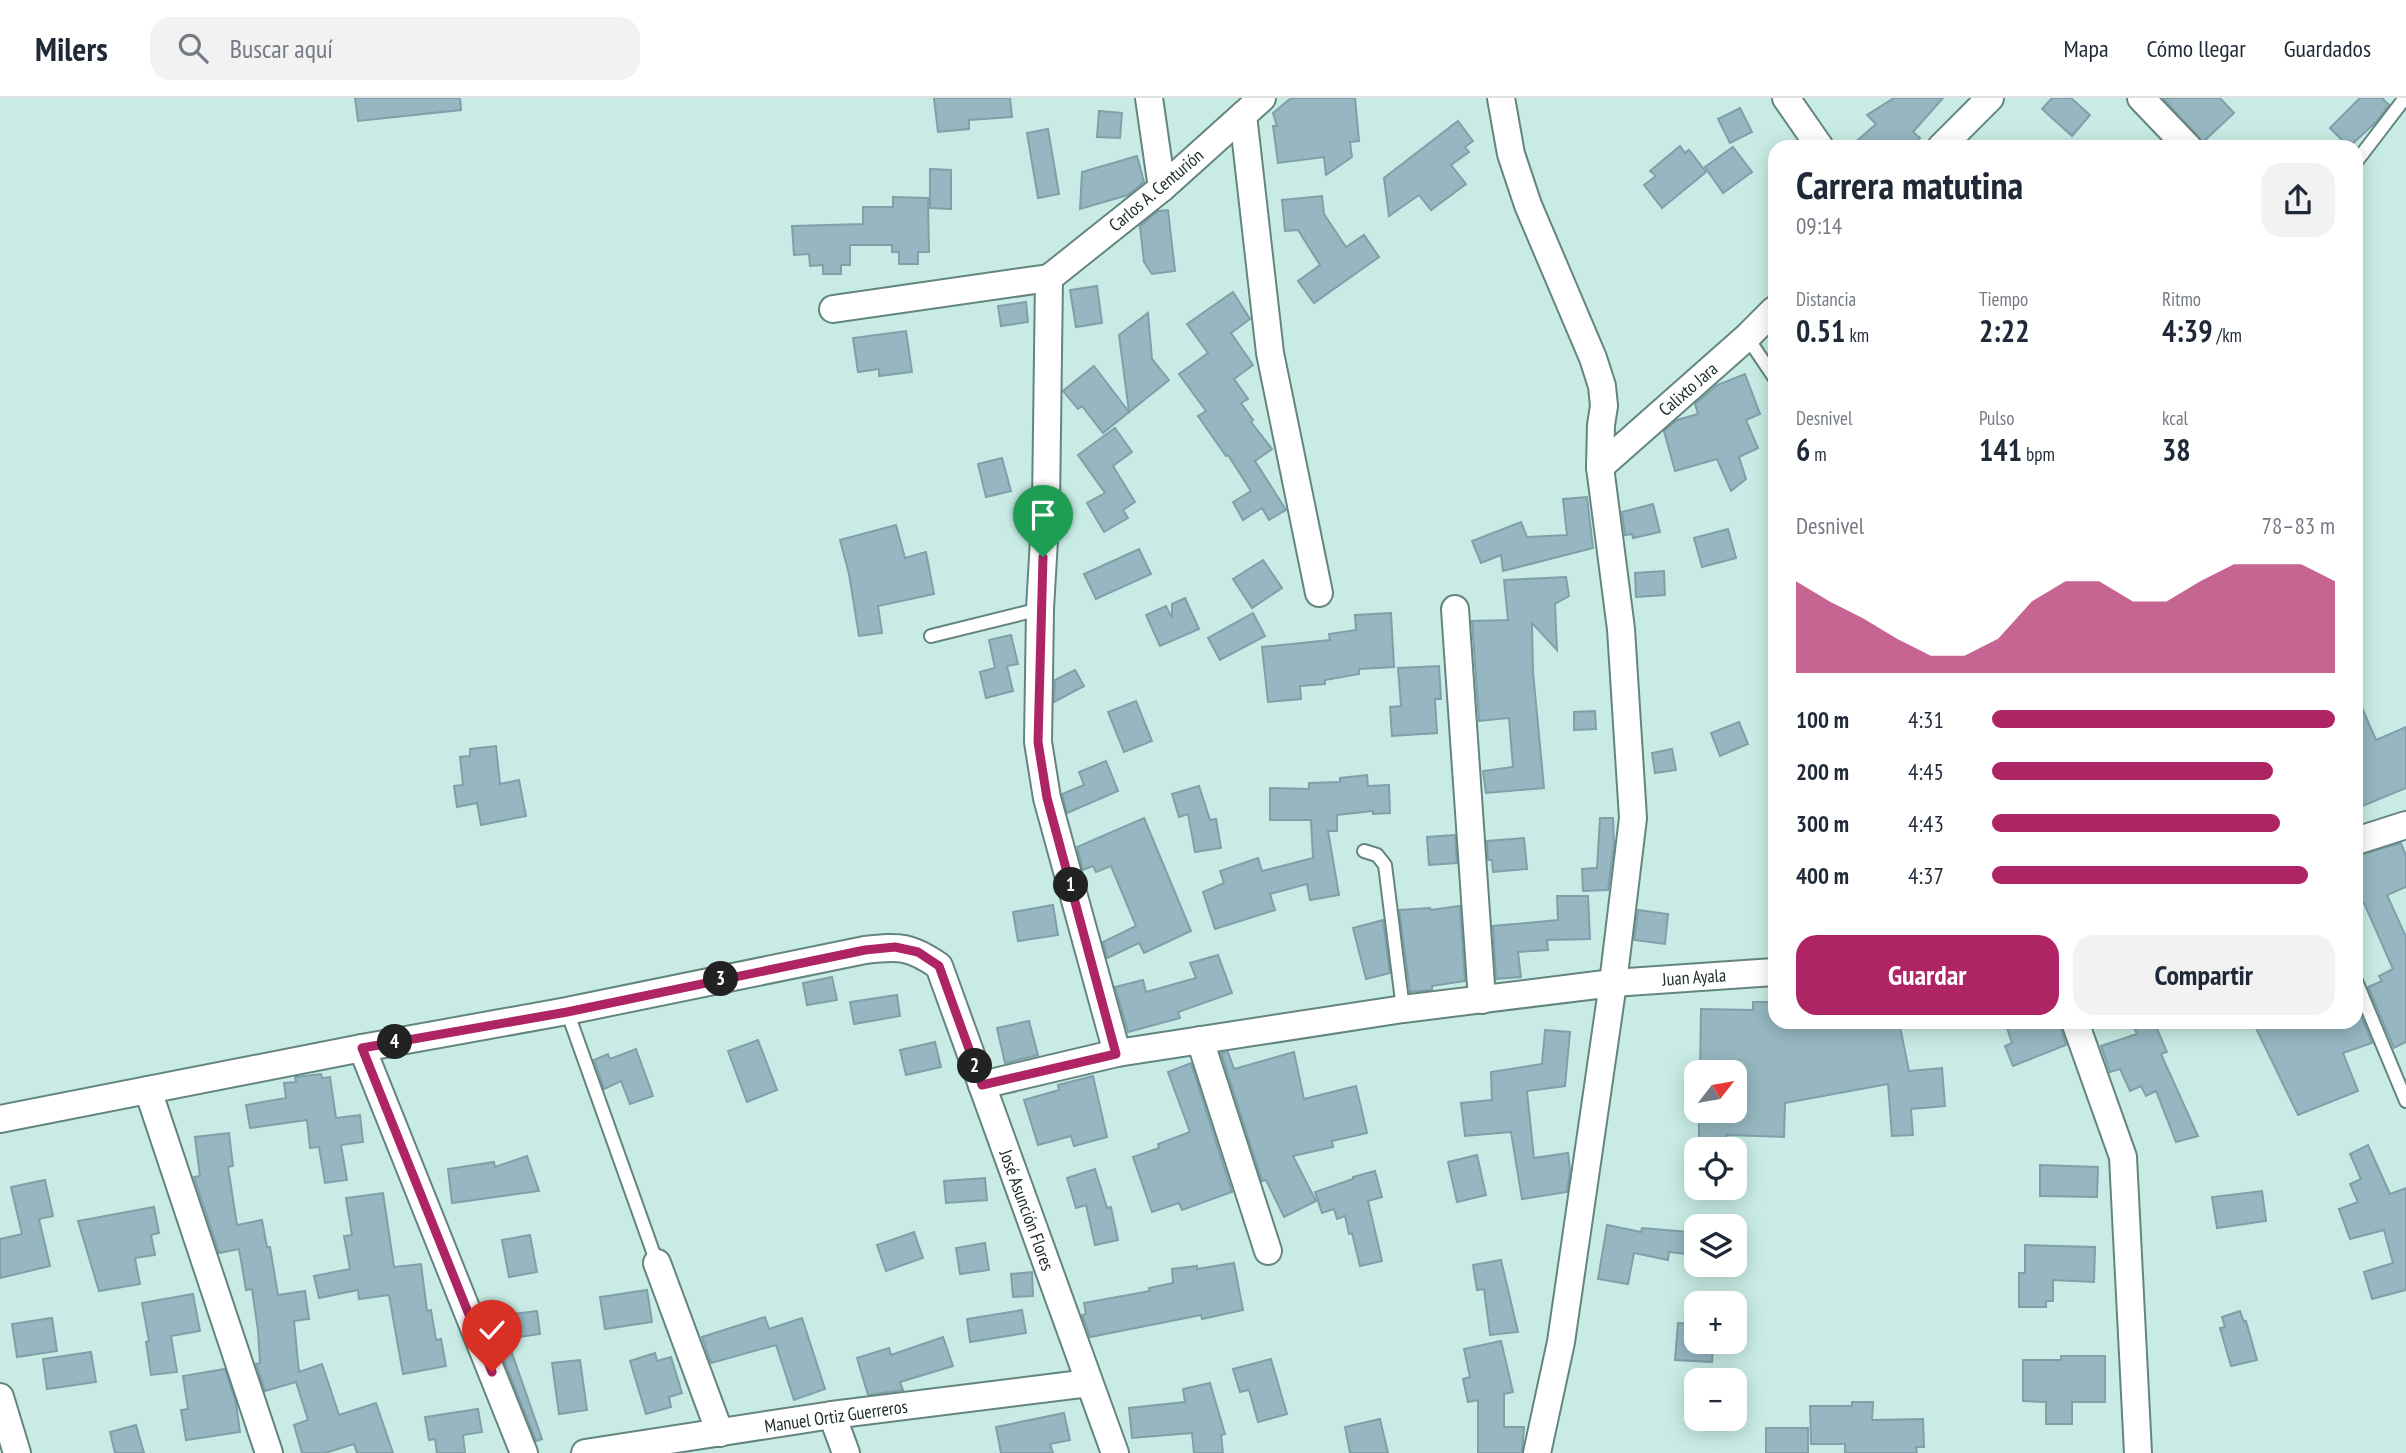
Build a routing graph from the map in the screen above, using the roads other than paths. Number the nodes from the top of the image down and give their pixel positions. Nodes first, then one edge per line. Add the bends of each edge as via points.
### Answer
1 (1149, 98) edge
2 (1501, 98) edge
3 (1786, 98) edge
4 (1990, 98) edge
5 (2141, 98) edge
6 (2405, 98) edge
7 (1252, 106) edge
8 (1815, 140) edge
9 (1948, 140) edge
10 (2181, 140) edge
11 (2363, 153) edge
12 (1162, 188) junction
13 (1049, 278) junction
14 (833, 309) dead end
15 (1768, 316) edge
16 (1747, 337) junction
17 (1768, 368) edge
18 (1600, 467) junction
19 (1319, 593) dead end
20 (1455, 608) dead end
21 (1040, 609) junction
22 (931, 636) dead end
23 (2406, 825) edge
24 (2363, 839) edge
25 (1364, 851) dead end
26 (1768, 972) edge
27 (1613, 983) junction
28 (2363, 998) edge
29 (1482, 1000) junction
30 (1403, 1009) junction
31 (567, 1012) junction
32 (2078, 1029) edge
33 (1200, 1040) junction
34 (362, 1048) junction
35 (1116, 1054) junction
36 (982, 1085) junction
37 (148, 1090) junction
38 (2406, 1101) edge
39 (0, 1119) edge
40 (1268, 1251) dead end
41 (657, 1263) joint
42 (1088, 1383) junction
43 (0, 1397) edge
44 (832, 1415) junction
45 (720, 1433) junction
46 (18, 1453) edge
47 (269, 1453) edge
48 (524, 1453) edge
49 (587, 1453) edge
50 (846, 1453) edge
51 (1115, 1453) edge
52 (1537, 1453) edge
53 (2138, 1453) edge

1 - 12 street
2 - 18 street via 1511,155 1528,205 1602,386
3 - 8 street
4 - 9 street
5 - 10 street
6 - 11 lane
7 - 12 street, Carlos A. Centurión
7 - 19 street via 1270,353
12 - 13 street, Carlos A. Centurión
13 - 14 street
13 - 21 street
15 - 16 street, Calixto Jara
16 - 17 lane
16 - 18 street, Calixto Jara
18 - 27 street via 1621,629 1633,818
20 - 29 street
21 - 22 lane
21 - 35 street via 1038,742 1047,798
23 - 24 street
25 - 30 lane via 1377,855 1385,865
26 - 27 street, Juan Ayala
27 - 29 street, Juan Ayala
27 - 52 street via 1560,1342
28 - 38 lane
29 - 30 street, Juan Ayala
30 - 33 street, Juan Ayala
31 - 34 street
31 - 36 street, José Asunción Flores via 895,947 918,952 939,966
31 - 41 lane
32 - 53 street via 2123,1157
33 - 35 street, Juan Ayala
33 - 40 street
34 - 37 street
34 - 48 street
35 - 36 street, Juan Ayala
36 - 42 street, José Asunción Flores
37 - 39 street
37 - 47 street
41 - 45 street
42 - 44 street, Manuel Ortiz Guerreros
42 - 51 street, José Asunción Flores
43 - 46 street
44 - 45 street, Manuel Ortiz Guerreros
44 - 50 street
45 - 49 street, Manuel Ortiz Guerreros

